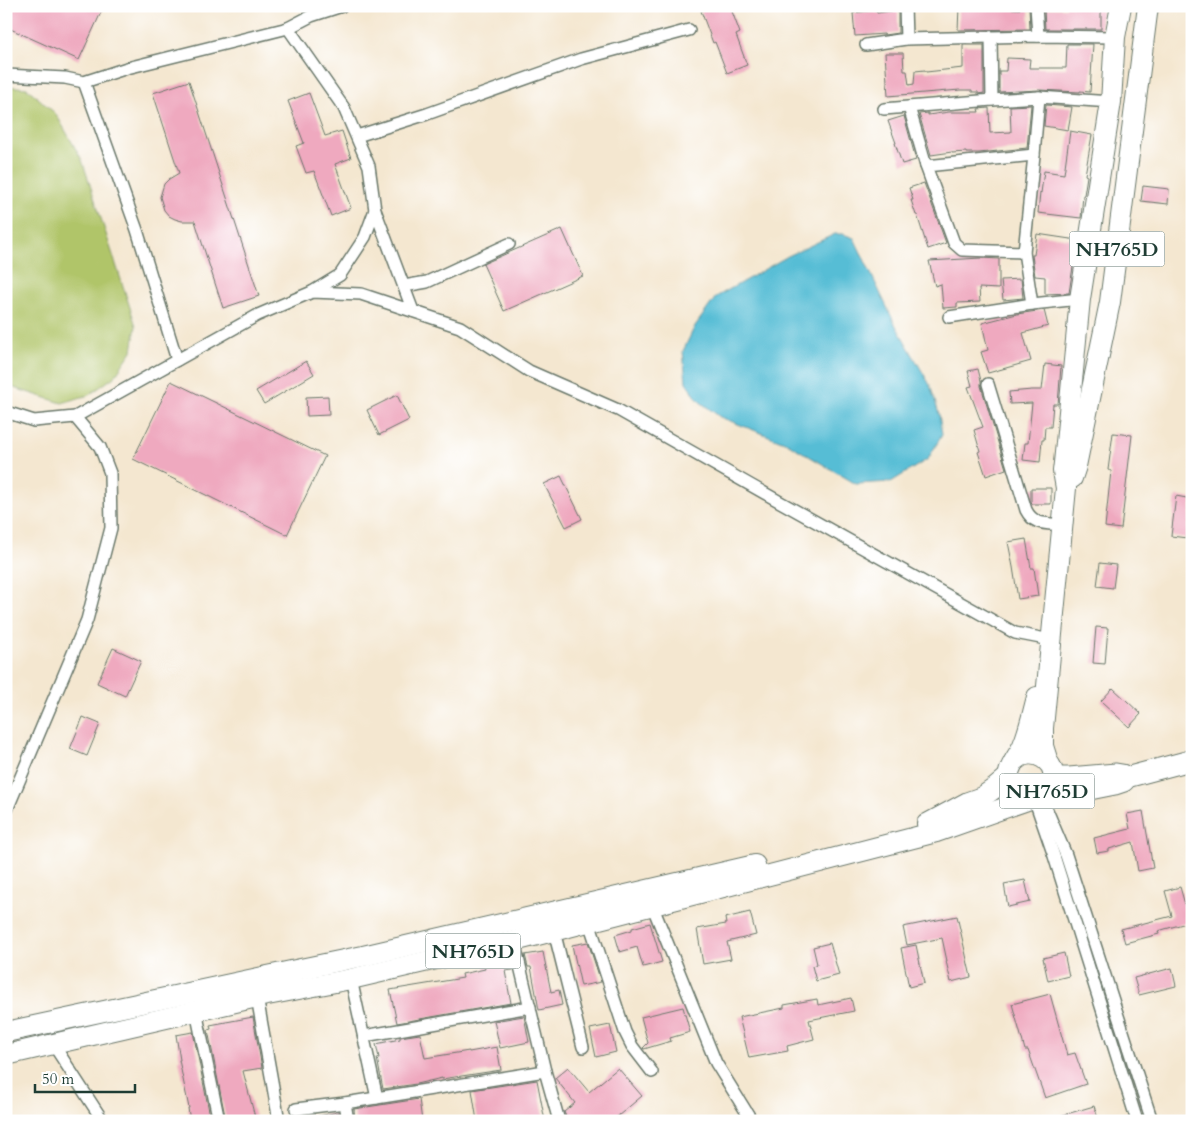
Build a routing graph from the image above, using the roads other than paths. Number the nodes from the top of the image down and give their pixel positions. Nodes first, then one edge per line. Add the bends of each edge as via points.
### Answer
1 (342, 6) edge
2 (905, 6) edge
3 (1036, 6) edge
4 (1121, 6) edge
5 (1148, 6) edge
6 (288, 28) junction
7 (689, 30) dead end
8 (1038, 36) junction
9 (990, 37) junction
10 (1115, 37) junction
11 (906, 39) junction
12 (866, 45) dead end
13 (6, 75) edge
14 (84, 82) junction
15 (1039, 97) junction
16 (992, 100) junction
17 (1111, 102) junction
18 (909, 107) junction
19 (884, 109) dead end
20 (357, 136) junction
21 (1034, 155) junction
22 (926, 166) junction
23 (375, 210) junction
24 (509, 244) dead end
25 (1024, 252) junction
26 (404, 286) junction
27 (312, 292) junction
28 (1080, 299) junction
29 (1032, 304) junction
30 (413, 311) junction
31 (949, 316) dead end
32 (177, 360) junction
33 (988, 384) dead end
34 (6, 412) edge
35 (75, 417) junction
36 (1066, 488) junction
37 (1063, 525) junction
38 (1050, 647) junction
39 (1192, 760) edge
40 (1012, 769) junction
41 (1051, 769) junction
42 (1128, 777) junction
43 (1037, 797) junction
44 (6, 812) edge
45 (652, 905) junction
46 (589, 922) junction
47 (554, 931) junction
48 (514, 941) junction
49 (351, 979) junction
50 (257, 997) junction
51 (530, 1007) junction
52 (196, 1011) junction
53 (6, 1032) edge
54 (364, 1036) junction
55 (53, 1044) junction
56 (584, 1047) dead end
57 (6, 1055) edge
58 (545, 1071) junction
59 (652, 1072) dead end
60 (377, 1098) junction
61 (345, 1103) junction
62 (296, 1110) dead end
63 (103, 1121) edge
64 (219, 1121) edge
65 (279, 1121) edge
66 (348, 1121) edge
67 (559, 1121) edge
68 (752, 1121) edge
69 (1136, 1121) edge
70 (1152, 1121) edge

1 - 6 street
2 - 11 street
3 - 8 street
4 - 10 highway, NH765D
5 - 36 highway, NH765D via 1110,302 1076,466
6 - 14 street via 127,68
6 - 20 street via 344,108
7 - 20 street via 581,59
8 - 9 street
8 - 10 street
9 - 11 street
9 - 16 street
10 - 17 highway, NH765D
11 - 12 street
13 - 14 street
14 - 32 street via 137,230
15 - 16 street
15 - 17 street
15 - 21 street
16 - 18 street
17 - 28 highway, NH765D
18 - 19 street
18 - 22 street
20 - 23 street via 370,166
21 - 22 street
21 - 25 street
22 - 25 street via 957,247 962,250
23 - 26 street
23 - 27 street via 365,237 340,275
24 - 26 street via 427,282
25 - 29 street
26 - 30 street
27 - 30 street via 361,294
27 - 32 street via 258,315
28 - 29 street
28 - 36 highway, NH765D via 1063,471
29 - 31 street
30 - 38 street via 460,327 529,371 618,410 1015,633
32 - 35 street
33 - 37 street via 1029,516 1035,522
34 - 35 street via 34,420
35 - 44 street via 100,447 110,474 111,528 88,620
36 - 37 highway, NH765D
37 - 38 highway, NH765D
38 - 40 highway, NH765D via 1024,745
38 - 41 highway, NH765D via 1043,746
39 - 42 highway
40 - 41 highway, NH765D via 1021,756 1029,754 1038,755
40 - 43 highway, NH765D via 1010,783 1013,789 1024,797
40 - 53 highway, NH765D via 982,797 930,824 373,954
41 - 42 main road via 1069,777 1116,773
41 - 43 highway, NH765D via 1052,784 1049,790
42 - 43 main road via 1115,785
43 - 45 highway, NH765D via 936,832
43 - 69 street
43 - 70 street via 1066,855
45 - 46 highway, NH765D
45 - 68 street via 716,1064
46 - 47 highway, NH765D
46 - 59 street via 625,1032
47 - 48 highway, NH765D
47 - 56 street
48 - 49 highway, NH765D
48 - 51 street
49 - 50 highway, NH765D
49 - 54 street
50 - 52 highway, NH765D
50 - 65 street
51 - 54 street
51 - 58 street
52 - 55 highway, NH765D
52 - 64 street
54 - 60 street
55 - 57 highway, NH765D
55 - 63 street
58 - 60 street
58 - 67 street
60 - 61 street
61 - 62 street
61 - 66 street

